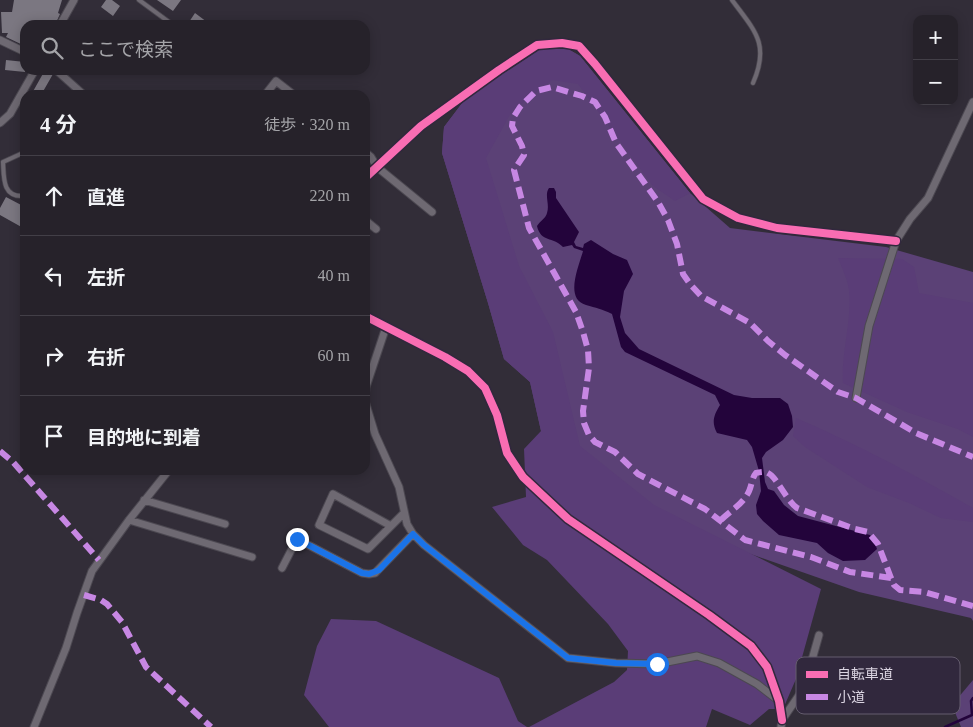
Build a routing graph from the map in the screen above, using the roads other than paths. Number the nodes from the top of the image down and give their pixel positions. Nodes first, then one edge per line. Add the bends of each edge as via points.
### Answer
1 (74, 0) edge
2 (138, 0) edge
3 (732, 0) edge
4 (63, 20) edge
5 (166, 20) edge
6 (0, 40) edge
7 (20, 50) edge
8 (32, 75) edge
9 (62, 75) edge
10 (753, 84) dead end
11 (24, 90) edge
12 (78, 90) edge
13 (269, 90) edge
14 (288, 90) edge
15 (20, 96) edge
16 (973, 102) edge
17 (0, 124) edge
18 (20, 154) edge
19 (370, 155) edge
20 (1, 161) edge
21 (376, 167) junction
22 (370, 173) edge
23 (20, 197) edge
24 (432, 212) dead end
25 (370, 224) edge
26 (376, 229) dead end
27 (896, 241) junction
28 (370, 319) edge
29 (386, 327) junction
30 (370, 375) edge
31 (856, 398) dead end
32 (370, 415) edge
33 (165, 475) edge
34 (144, 500) junction
35 (404, 513) junction
36 (128, 520) junction
37 (225, 524) dead end
38 (391, 526) junction
39 (413, 534) junction
40 (252, 557) dead end
41 (282, 568) dead end
42 (818, 635) dead end
43 (812, 657) edge
44 (779, 701) junction
45 (796, 701) edge
46 (782, 723) edge
47 (34, 727) edge

1 - 4 street
2 - 5 lane
3 - 10 lane via 760,43 759,69
6 - 7 street
8 - 11 street
9 - 12 street
13 - 14 street via 276,81
15 - 17 street
16 - 27 street via 928,198
18 - 20 lane
19 - 21 street
20 - 23 lane via 5,188
21 - 22 street
21 - 24 street
21 - 27 street via 421,126 499,70 537,45 562,43 579,46 596,64 703,199 738,218 777,228
25 - 26 street
27 - 31 street via 870,326
28 - 29 street
29 - 30 street
29 - 44 street via 468,371 485,388 497,415 506,453 523,477 568,520 750,646 767,667
32 - 35 street via 398,487
33 - 34 street
34 - 36 street
34 - 37 street
35 - 38 street
35 - 39 street
36 - 40 street
36 - 47 street via 92,571
38 - 38 street via 368,549 319,525 333,494
39 - 41 street via 375,573 362,573 297,539
39 - 44 street via 568,658 657,664 697,656 719,662 758,684
42 - 43 street
44 - 46 street
45 - 46 street

